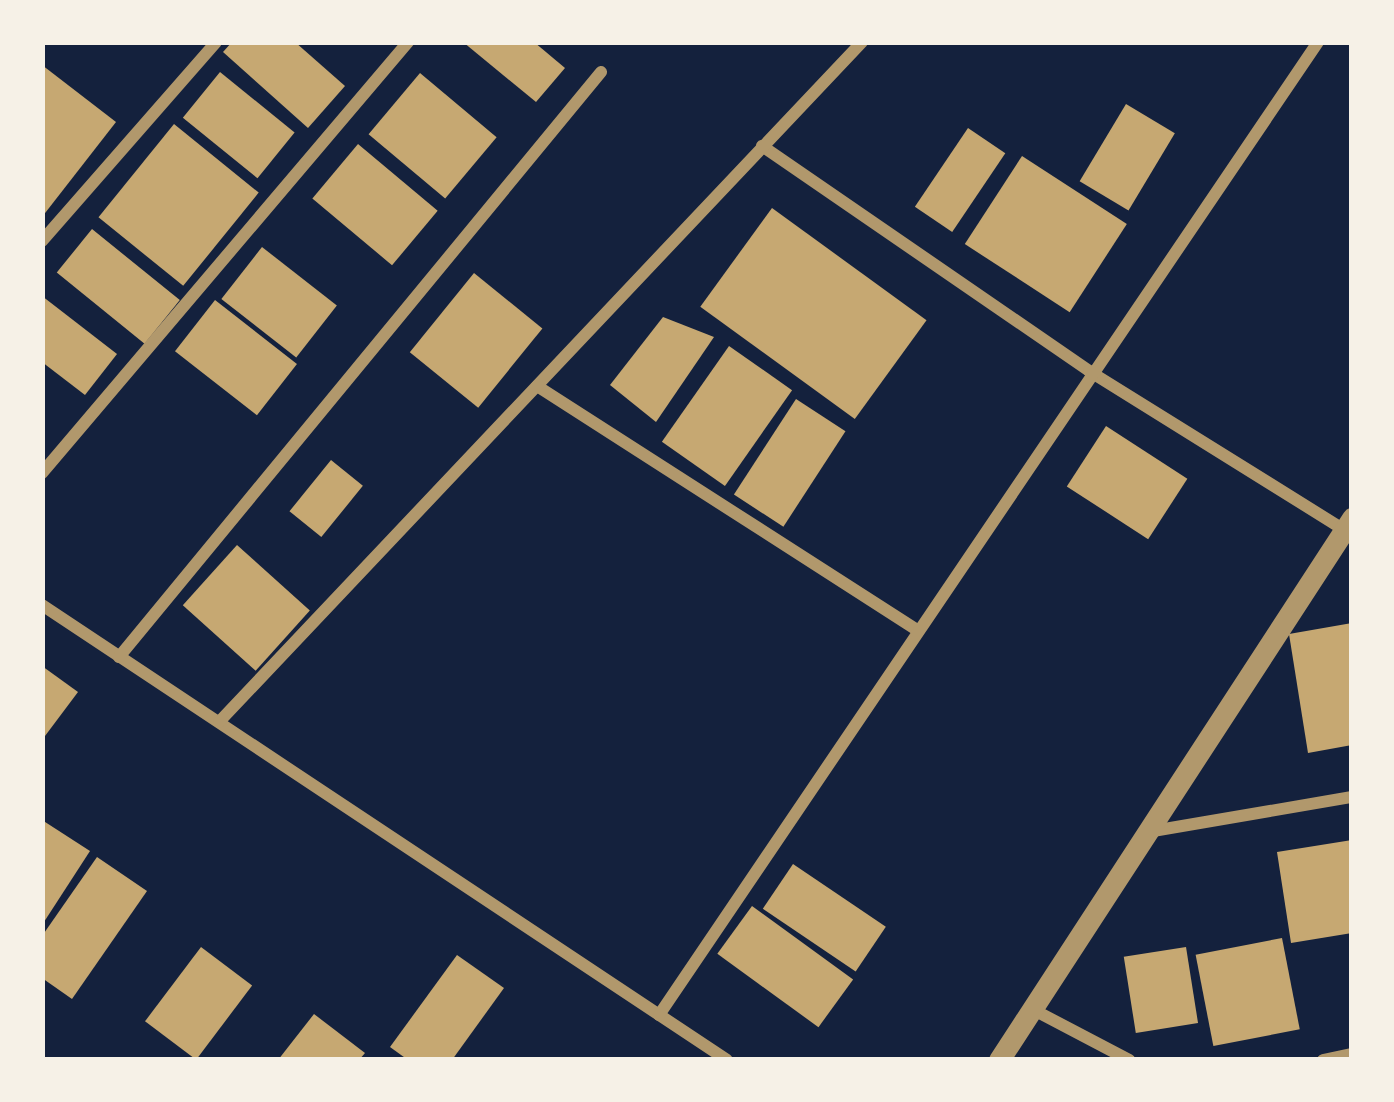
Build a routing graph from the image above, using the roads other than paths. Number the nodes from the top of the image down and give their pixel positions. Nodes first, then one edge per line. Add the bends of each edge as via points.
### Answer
1 (216, 42) edge
2 (409, 42) edge
3 (862, 42) edge
4 (1318, 42) edge
5 (601, 72) dead end
6 (762, 146) junction
7 (42, 241) edge
8 (1089, 371) junction
9 (537, 386) junction
10 (42, 473) edge
11 (1348, 524) edge
12 (42, 605) edge
13 (916, 629) junction
14 (119, 656) junction
15 (219, 722) junction
16 (1352, 797) edge
17 (1148, 832) junction
18 (1032, 1009) junction
19 (659, 1015) junction
20 (1352, 1054) edge
21 (727, 1060) edge
22 (999, 1060) edge
23 (1129, 1060) edge
24 (1323, 1060) edge

1 - 7 street
2 - 10 street
3 - 6 street
4 - 8 street
5 - 14 street
6 - 8 street
6 - 9 street
8 - 11 street
8 - 13 street
9 - 13 street
9 - 15 street
11 - 17 street
12 - 14 street
13 - 19 street
14 - 15 street
15 - 19 street
16 - 17 street
17 - 18 street
18 - 22 street
18 - 23 street
19 - 21 street
20 - 24 street

